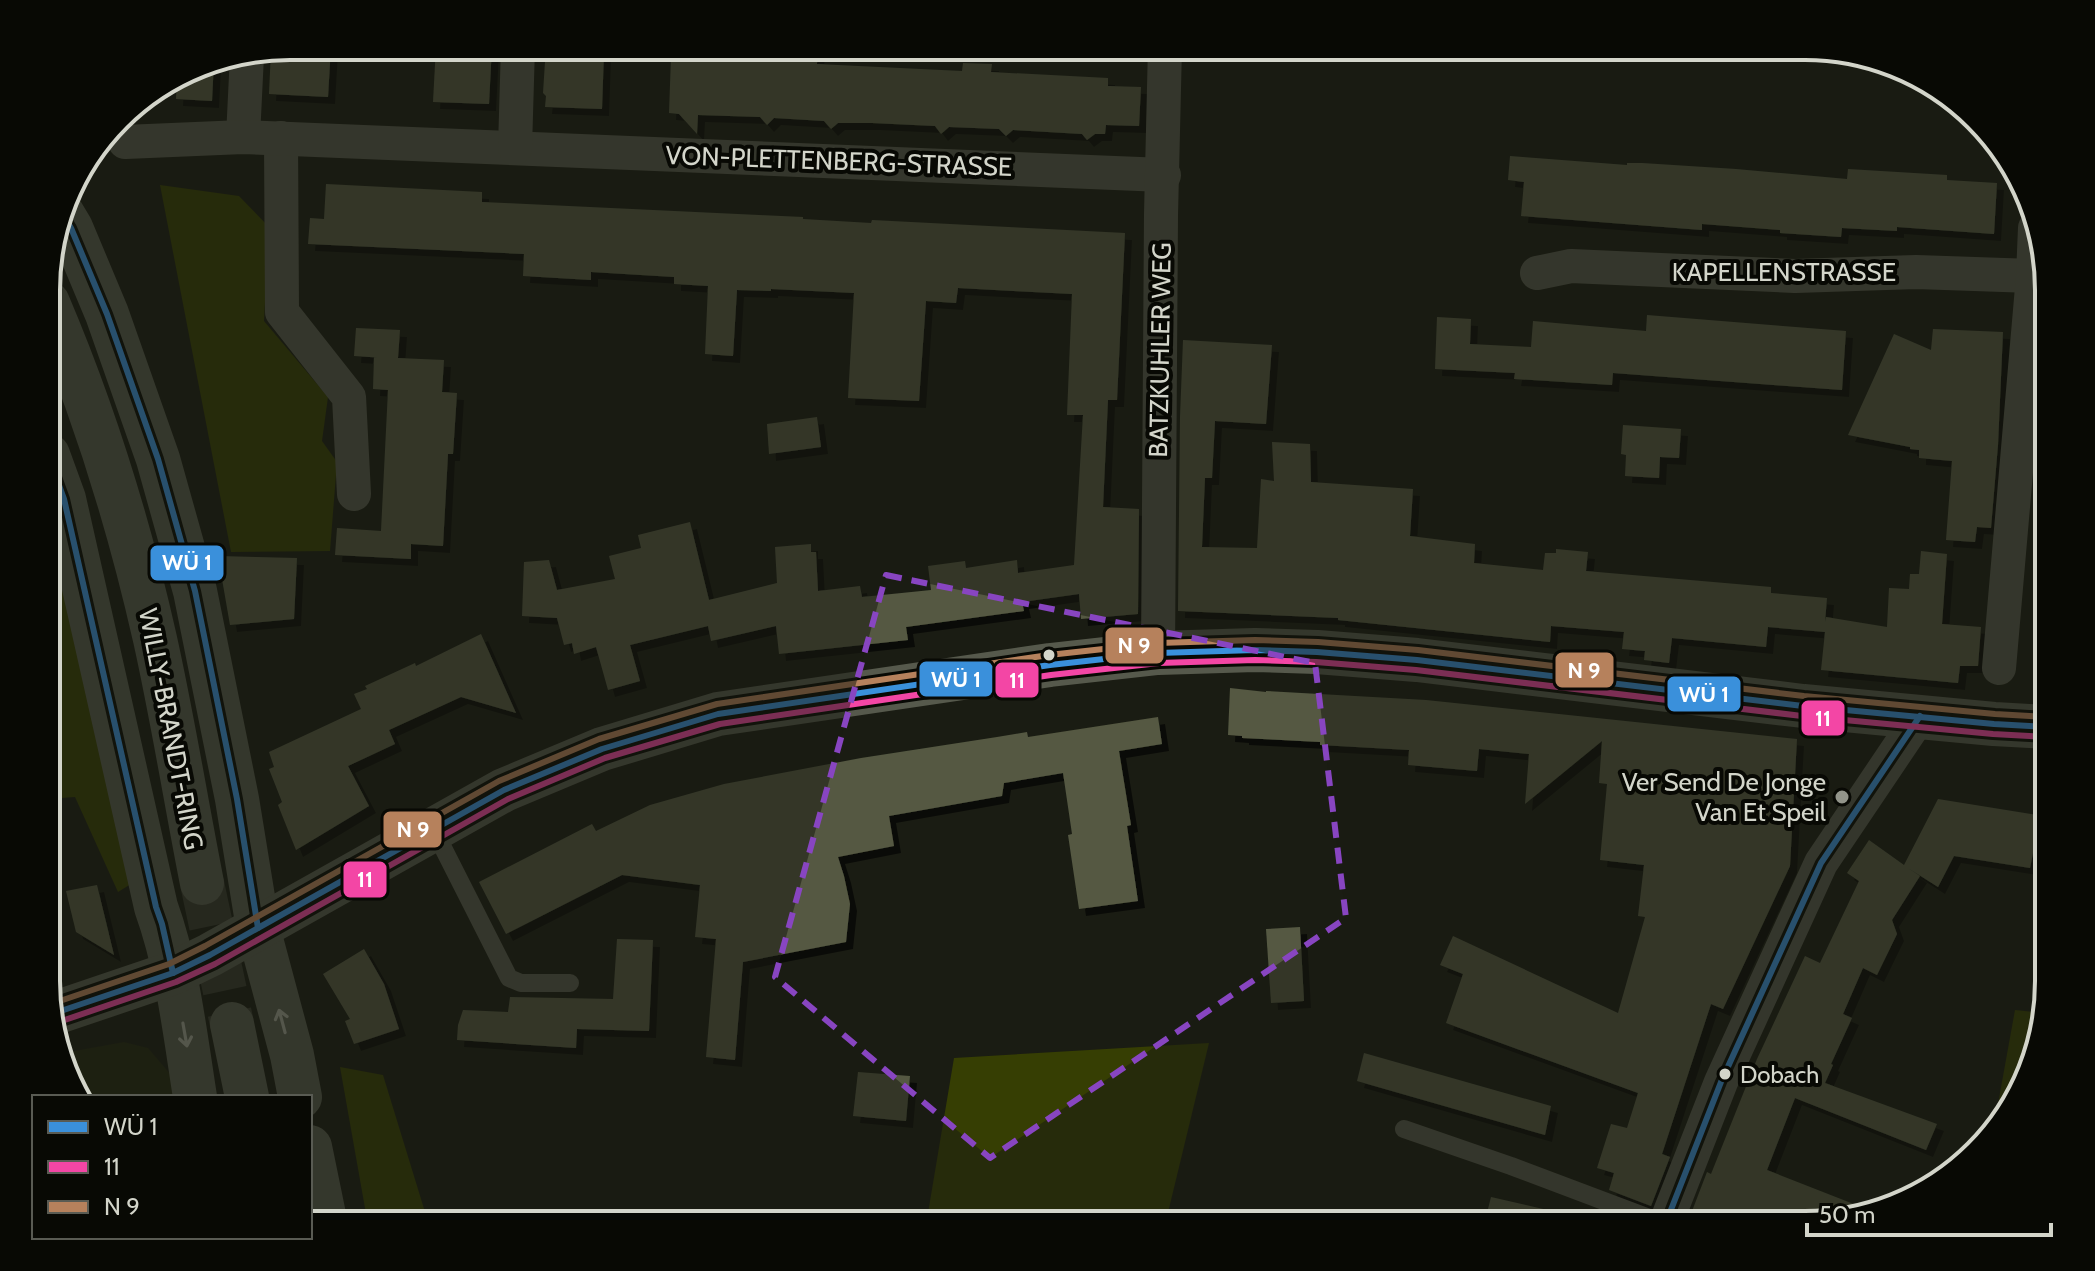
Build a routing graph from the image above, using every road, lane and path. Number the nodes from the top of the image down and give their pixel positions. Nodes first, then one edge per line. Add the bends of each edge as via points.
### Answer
1 (518, 60) edge
2 (1165, 60) edge
3 (247, 65) edge
4 (243, 137) junction
5 (281, 138) junction
6 (125, 142) dead end
7 (515, 148) junction
8 (1164, 175) junction
9 (69, 225) edge
10 (2034, 264) edge
11 (1537, 273) dead end
12 (2033, 276) junction
13 (60, 335) edge
14 (60, 488) edge
15 (354, 494) dead end
16 (1158, 653) junction
17 (1999, 668) dead end
18 (1920, 716) junction
19 (2035, 726) edge
20 (433, 828) junction
21 (202, 883) tunnel mouth
22 (258, 928) junction
23 (173, 973) junction
24 (570, 983) dead end
25 (62, 1011) edge
26 (232, 1024) tunnel mouth
27 (195, 1095) edge
28 (247, 1095) edge
29 (300, 1095) edge
30 (1404, 1129) dead end
31 (312, 1157) edge
32 (323, 1211) edge
33 (1630, 1211) edge
34 (1670, 1211) edge

1 - 7 street
2 - 8 street, BATZKUHLER WEG
3 - 4 street
4 - 5 street, VON-PLETTENBERG-STRASSE
4 - 6 street, VON-PLETTENBERG-STRASSE
5 - 7 street, VON-PLETTENBERG-STRASSE
5 - 15 street via 282,312 349,397
7 - 8 street, VON-PLETTENBERG-STRASSE
8 - 16 street, BATZKUHLER WEG
9 - 22 main road via 158,459 195,591
10 - 12 street
11 - 12 street, KAPELLENSTRASSE via 1571,266 1795,276
12 - 17 street
13 - 21 main road, WILLY-BRANDT-RING via 125,521 155,638
14 - 23 main road
16 - 18 main road via 1255,650 1403,659
16 - 20 main road via 718,714 602,749 504,790
18 - 19 main road
18 - 34 street via 1821,863 1721,1082
20 - 22 main road
20 - 24 lane via 509,978 521,983
22 - 23 main road
29 -> 22 main road
23 - 25 main road
23 -> 27 main road
26 - 28 main road
30 - 33 lane
31 - 32 main road

